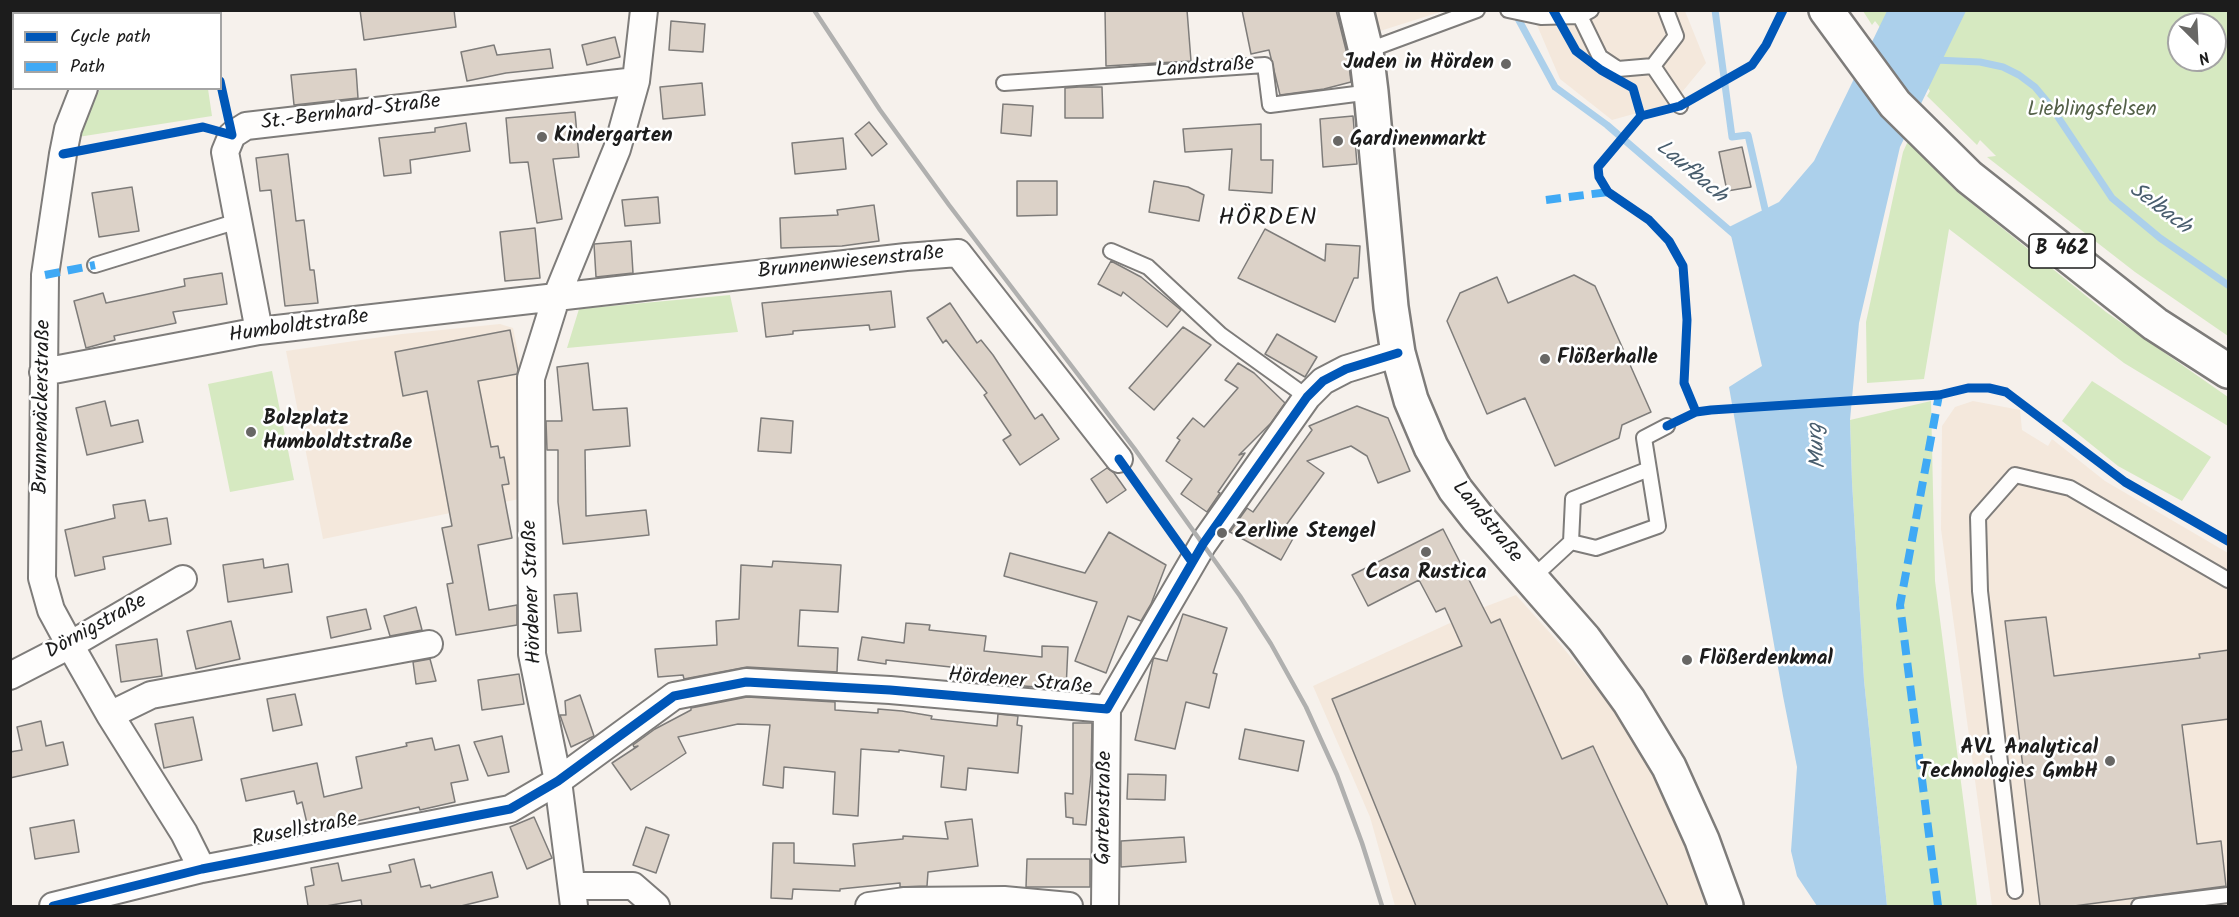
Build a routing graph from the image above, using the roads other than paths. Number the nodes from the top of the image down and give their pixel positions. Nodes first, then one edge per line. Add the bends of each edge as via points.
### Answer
1 (644, 10) edge
2 (1356, 10) edge
3 (1477, 10) edge
4 (1508, 10) edge
5 (1666, 10) edge
6 (1826, 10) edge
7 (1585, 13) edge
8 (1366, 51) junction
9 (1653, 66) junction
10 (636, 81) junction
11 (1004, 83) dead end
12 (83, 90) edge
13 (1371, 92) junction
14 (1680, 106) dead end
15 (238, 221) junction
16 (1111, 251) dead end
17 (95, 265) dead end
18 (556, 298) junction
19 (260, 332) junction
20 (1398, 354) junction
21 (2229, 371) edge
22 (43, 372) junction
23 (1307, 397) junction
24 (1667, 426) dead end
25 (1119, 459) dead end
26 (1649, 469) junction
27 (1570, 542) junction
28 (183, 579) dead end
29 (1531, 579) junction
30 (2229, 580) edge
31 (429, 644) dead end
32 (70, 645) junction
33 (10, 676) edge
34 (1107, 708) junction
35 (110, 715) junction
36 (558, 781) junction
37 (202, 869) junction
38 (2015, 891) dead end
39 (2229, 895) edge
40 (570, 900) edge
41 (54, 906) edge
42 (656, 906) edge
43 (869, 906) edge
44 (1069, 906) edge
45 (1105, 906) edge
46 (1726, 906) edge
47 (2139, 906) edge

1 - 10 street, Hördener Straße
2 - 8 street, Landstraße
3 - 8 lane
4 - 7 lane via 1541,17
5 - 9 lane via 1676,36
6 - 21 street, B 462 via 1895,104 1970,177 2155,324
7 - 9 lane via 1600,57 1618,69
8 - 13 street, Landstraße
9 - 14 lane
10 - 15 street, St.-Bernhard-Straße via 246,126 232,135 225,152
10 - 18 street, Hördener Straße via 617,149
11 - 13 lane, Landstraße via 1265,65 1270,105
12 - 22 street, Brunnenäckerstraße via 68,129 45,275
13 - 20 street, Landstraße
15 - 17 lane
15 - 19 street, St.-Bernhard-Straße
16 - 23 lane via 1148,267 1221,335
18 - 19 street, Humboldtstraße
18 - 25 street, Brunnenwiesenstraße via 958,253
18 - 36 street, Hördener Straße via 531,378 532,654
19 - 22 street, Humboldtstraße
20 - 23 street, Hördener Straße via 1346,369 1323,381
20 - 29 street, Landstraße via 1411,400 1455,489
22 - 32 street, Brunnenäckerstraße via 42,578 51,610
23 - 34 street, Hördener Straße via 1203,544
24 - 26 lane via 1644,438
26 - 27 lane via 1573,499
26 - 27 lane via 1658,526 1596,548
27 - 29 lane
28 - 32 street, Dörnigstraße
29 - 46 street, Landstraße via 1584,639 1629,701 1669,767
30 - 38 lane via 2070,488 2015,476 1978,517 1980,591
31 - 35 street via 151,695
32 - 33 street, Dörnigstraße
32 - 35 street, Brunnenäckerstraße
34 - 36 street, Hördener Straße via 746,682 674,696
34 - 45 street, Gartenstraße
35 - 37 street, Brunnenäckerstraße via 184,833
36 - 37 street, Rusellstraße via 510,809
36 - 40 street
37 - 41 street, Rusellstraße
39 - 47 lane
40 - 42 street via 633,886
43 - 44 street via 905,901 1004,900

